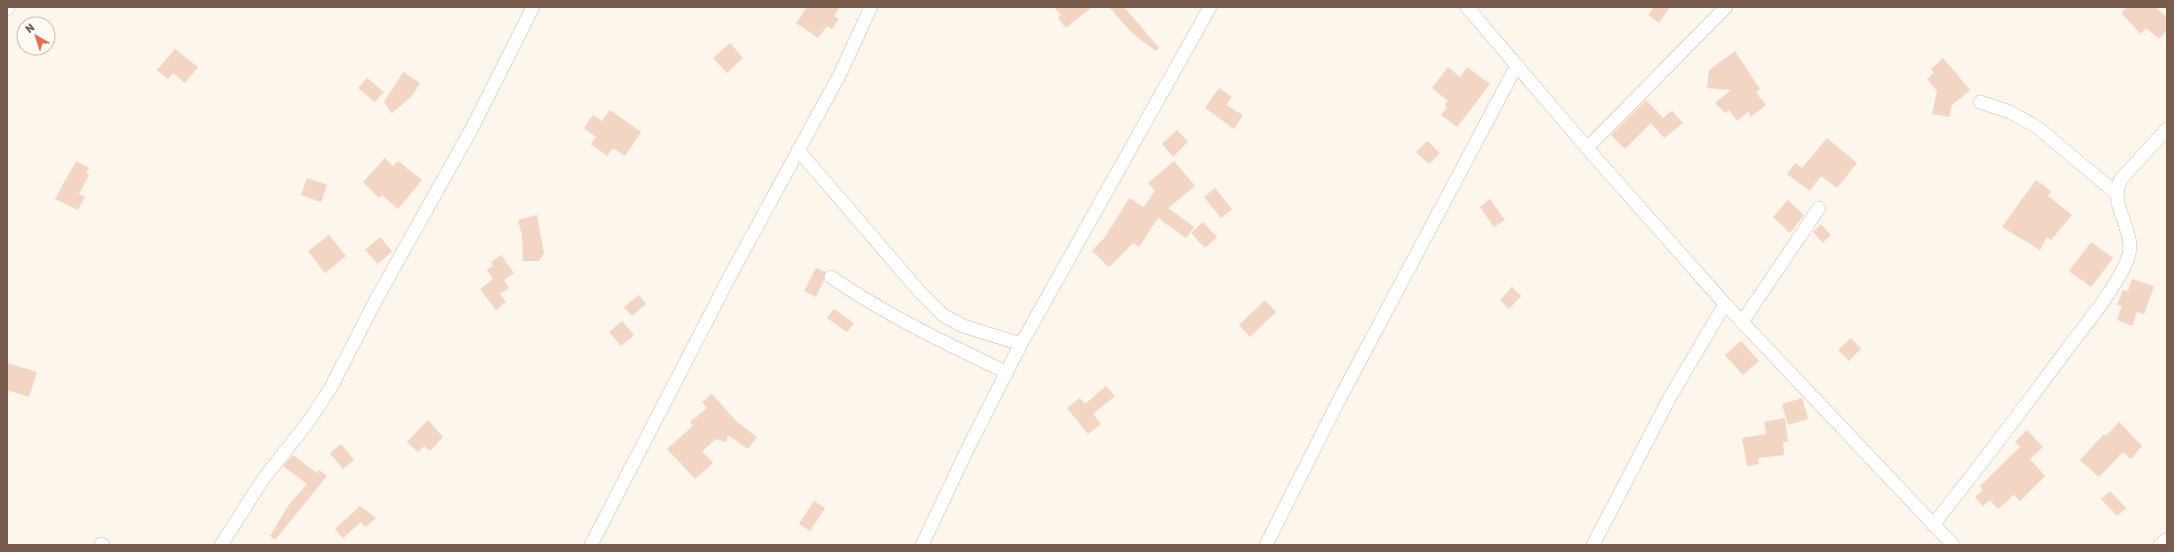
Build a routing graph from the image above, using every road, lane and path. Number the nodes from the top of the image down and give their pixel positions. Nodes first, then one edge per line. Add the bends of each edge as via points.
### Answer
1 (533, 7) edge
2 (871, 7) edge
3 (1210, 7) edge
4 (1467, 7) edge
5 (1726, 7) edge
6 (1517, 65) junction
7 (1980, 102) dead end
8 (2167, 129) edge
9 (1587, 148) junction
10 (798, 150) junction
11 (2116, 193) junction
12 (1819, 208) dead end
13 (831, 277) dead end
14 (1725, 304) junction
15 (1742, 322) junction
16 (1021, 344) junction
17 (1006, 372) junction
18 (1933, 525) junction
19 (2167, 539) edge
20 (221, 545) edge
21 (591, 545) edge
22 (922, 545) edge
23 (1266, 545) edge
24 (1593, 545) edge
25 (1953, 545) edge
26 (2160, 545) edge

1 - 20 street via 471,130 330,389 309,421 264,478
2 - 10 street via 840,74
3 - 16 street
4 - 6 street
5 - 9 street
6 - 9 street
6 - 23 street via 1339,400
7 - 11 street via 2010,112 2036,127
8 - 11 street via 2121,179
9 - 14 street
10 - 16 street via 914,286 943,315 963,326
10 - 21 street
11 - 18 street via 2131,240 2126,263 2100,304 2002,438
12 - 15 street
13 - 17 street via 859,296
14 - 15 street
14 - 24 street via 1670,397
15 - 18 street
16 - 17 street
17 - 22 street
18 - 25 street
19 - 26 street

